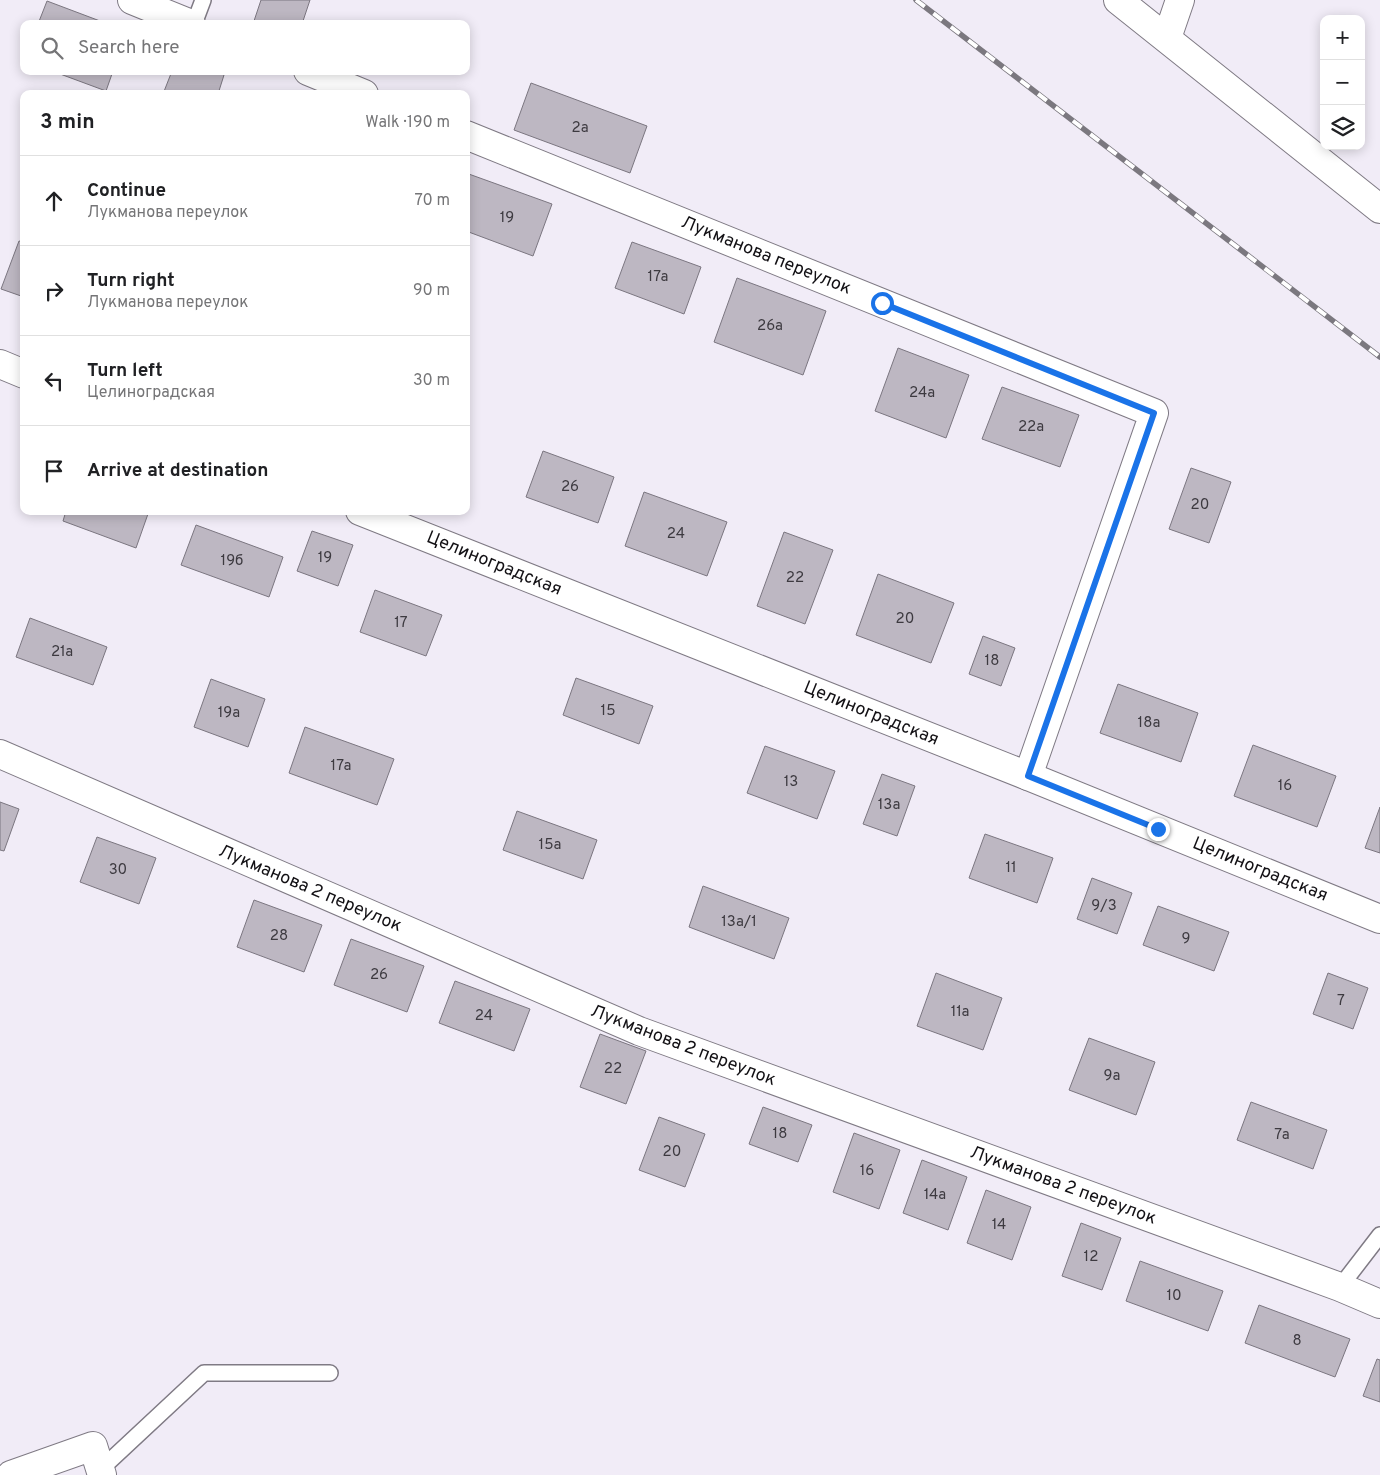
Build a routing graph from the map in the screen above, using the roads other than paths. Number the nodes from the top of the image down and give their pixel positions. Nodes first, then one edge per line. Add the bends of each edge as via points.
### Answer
1 (132, 0) edge
2 (204, 0) edge
3 (1118, 0) edge
4 (1180, 0) edge
5 (182, 20) edge
6 (194, 20) edge
7 (1167, 38) junction
8 (318, 75) edge
9 (354, 90) edge
10 (470, 137) edge
11 (1380, 209) edge
12 (0, 364) edge
13 (20, 372) edge
14 (370, 515) edge
15 (0, 754) edge
16 (1028, 776) junction
17 (1380, 919) edge
18 (1380, 1235) edge
19 (1340, 1287) junction
20 (1380, 1304) edge
21 (330, 1373) dead end
22 (99, 1464) edge
23 (11, 1475) edge

1 - 5 street
2 - 6 lane
3 - 7 street
4 - 7 street
7 - 11 street
8 - 9 street
10 - 16 street, Лукманова переулок via 1154,413
12 - 13 street
14 - 16 street, Целиноградская
15 - 19 street, Лукманова 2 переулок via 639,1032
16 - 17 street, Целиноградская
18 - 19 lane
19 - 20 street, Лукманова 2 переулок
21 - 22 lane via 204,1373
22 - 23 street

